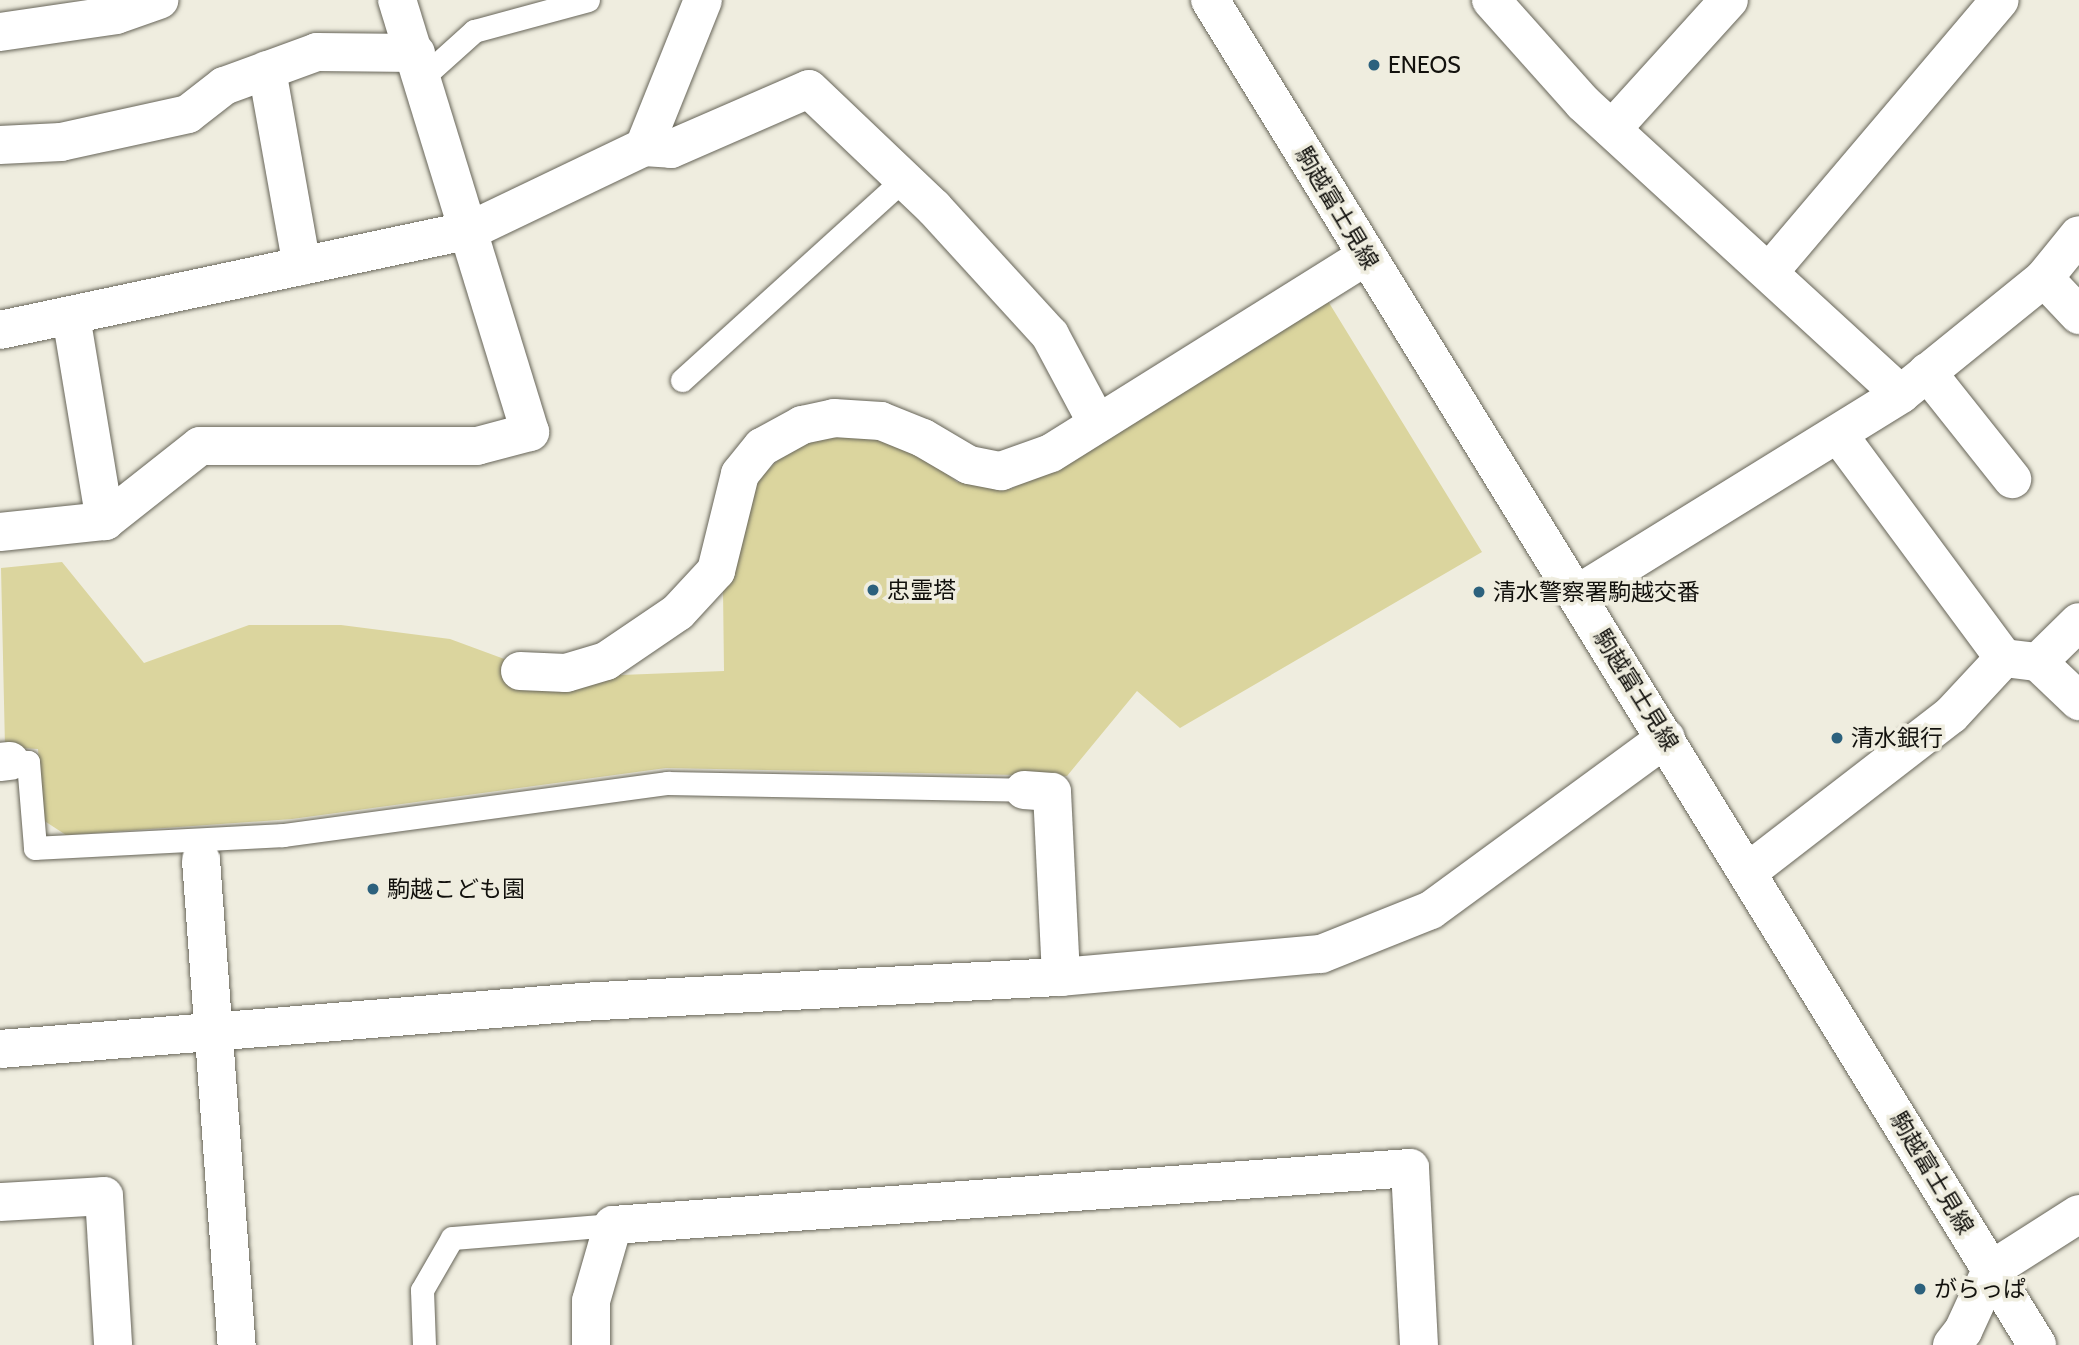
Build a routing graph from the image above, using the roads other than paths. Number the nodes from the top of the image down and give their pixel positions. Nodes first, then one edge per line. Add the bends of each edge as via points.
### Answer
1 (159, 0) edge
2 (397, 0) edge
3 (588, 0) edge
4 (703, 0) edge
5 (1210, 0) edge
6 (1491, 0) edge
7 (1729, 0) edge
8 (2000, 0) edge
9 (0, 32) edge
10 (420, 65) junction
11 (267, 70) junction
12 (1612, 129) junction
13 (0, 145) edge
14 (644, 147) junction
15 (904, 179) junction
16 (471, 230) junction
17 (2079, 235) edge
18 (1366, 256) junction
19 (302, 266) junction
20 (1770, 271) junction
21 (2044, 278) junction
22 (2079, 315) edge
23 (71, 316) junction
24 (0, 330) edge
25 (682, 380) dead end
26 (1914, 383) junction
27 (1097, 423) junction
28 (1838, 434) junction
29 (2012, 479) dead end
30 (105, 521) junction
31 (0, 532) edge
32 (1576, 595) junction
33 (2079, 622) edge
34 (2021, 660) junction
35 (520, 671) dead end
36 (2079, 701) edge
37 (1666, 738) junction
38 (5, 761) edge
39 (1024, 790) joint
40 (201, 860) dead end
41 (1749, 871) junction
42 (1061, 977) junction
43 (213, 1030) junction
44 (0, 1049) edge
45 (0, 1202) edge
46 (2079, 1214) edge
47 (613, 1224) junction
48 (1991, 1269) junction
49 (113, 1345) edge
50 (237, 1345) edge
51 (424, 1345) edge
52 (591, 1345) edge
53 (1419, 1345) edge
54 (1952, 1345) edge
55 (2037, 1345) edge

1 - 9 street via 116,15
2 - 10 street
3 - 10 lane via 474,31
4 - 14 street
5 - 18 street, 駒越富士見線
6 - 12 street
7 - 12 street
8 - 20 street
10 - 11 street via 317,52
10 - 16 street
11 - 13 street via 224,86 188,114 61,142
11 - 19 street
12 - 20 street
14 - 15 street via 671,149 808,89
14 - 16 street
15 - 25 lane
15 - 27 street via 1049,335
16 - 19 street
16 - 30 street via 530,432 477,446 200,446
17 - 21 street
18 - 27 street
18 - 32 street, 駒越富士見線
19 - 23 street
20 - 26 street
21 - 22 street
21 - 26 street
23 - 24 street
23 - 30 street
26 - 28 street
26 - 29 street
27 - 35 street via 1051,453 1001,471 969,465 923,438 881,421 834,418 802,425 762,447 740,474 716,571 678,612 606,661 566,673
28 - 32 street
28 - 34 street
30 - 31 street
32 - 37 street, 駒越富士見線
33 - 34 street
34 - 36 street
34 - 41 street
37 - 41 street, 駒越富士見線
37 - 42 street via 1431,910 1333,949
38 - 39 lane via 28,762 35,848 283,835 667,783
39 - 42 street via 1052,792
40 - 43 street
41 - 48 street, 駒越富士見線
42 - 43 street via 580,1002
43 - 44 street
43 - 50 street
45 - 49 street via 104,1196
46 - 48 street
47 - 51 lane via 452,1238 422,1290
47 - 52 street via 591,1301
47 - 53 street via 1410,1168
48 - 54 street
48 - 55 street, 駒越富士見線

